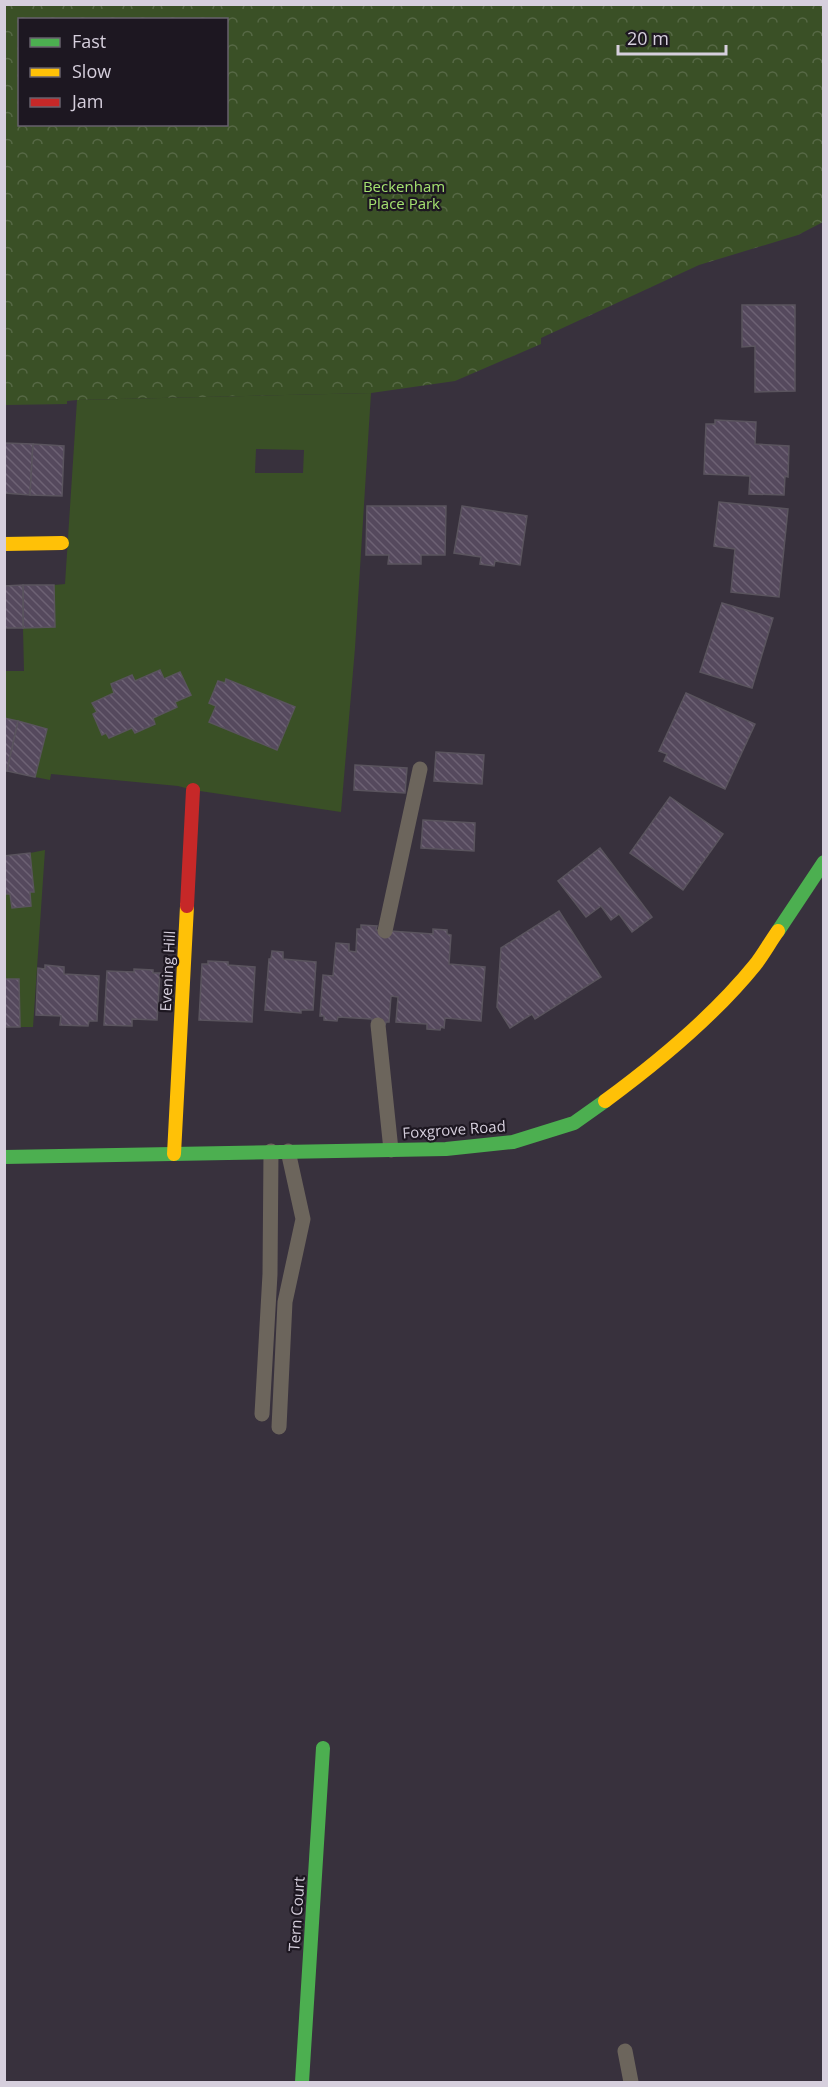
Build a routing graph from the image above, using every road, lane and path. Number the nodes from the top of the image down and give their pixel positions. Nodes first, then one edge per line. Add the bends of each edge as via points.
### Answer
1 (62, 543) dead end
2 (4, 544) edge
3 (420, 769) dead end
4 (193, 790) dead end
5 (824, 862) edge
6 (385, 931) dead end
7 (378, 1025) dead end
8 (391, 1150) junction
9 (271, 1151) junction
10 (288, 1151) junction
11 (174, 1154) junction
12 (4, 1157) edge
13 (262, 1414) dead end
14 (279, 1427) dead end
15 (323, 1748) dead end
16 (625, 2052) dead end
17 (302, 2082) edge
18 (631, 2082) edge

1 - 2 street
3 - 6 lane
4 - 11 street, Evening Hill
5 - 8 street, Foxgrove Road via 755,965 704,1019 643,1073 574,1123 513,1142
7 - 8 lane
8 - 10 street, Foxgrove Road
9 - 10 street, Foxgrove Road
9 - 11 street, Foxgrove Road
9 - 13 lane via 270,1274
10 - 14 lane via 303,1219 285,1302
11 - 12 street, Foxgrove Road
15 - 17 street, Tern Court
16 - 18 lane

